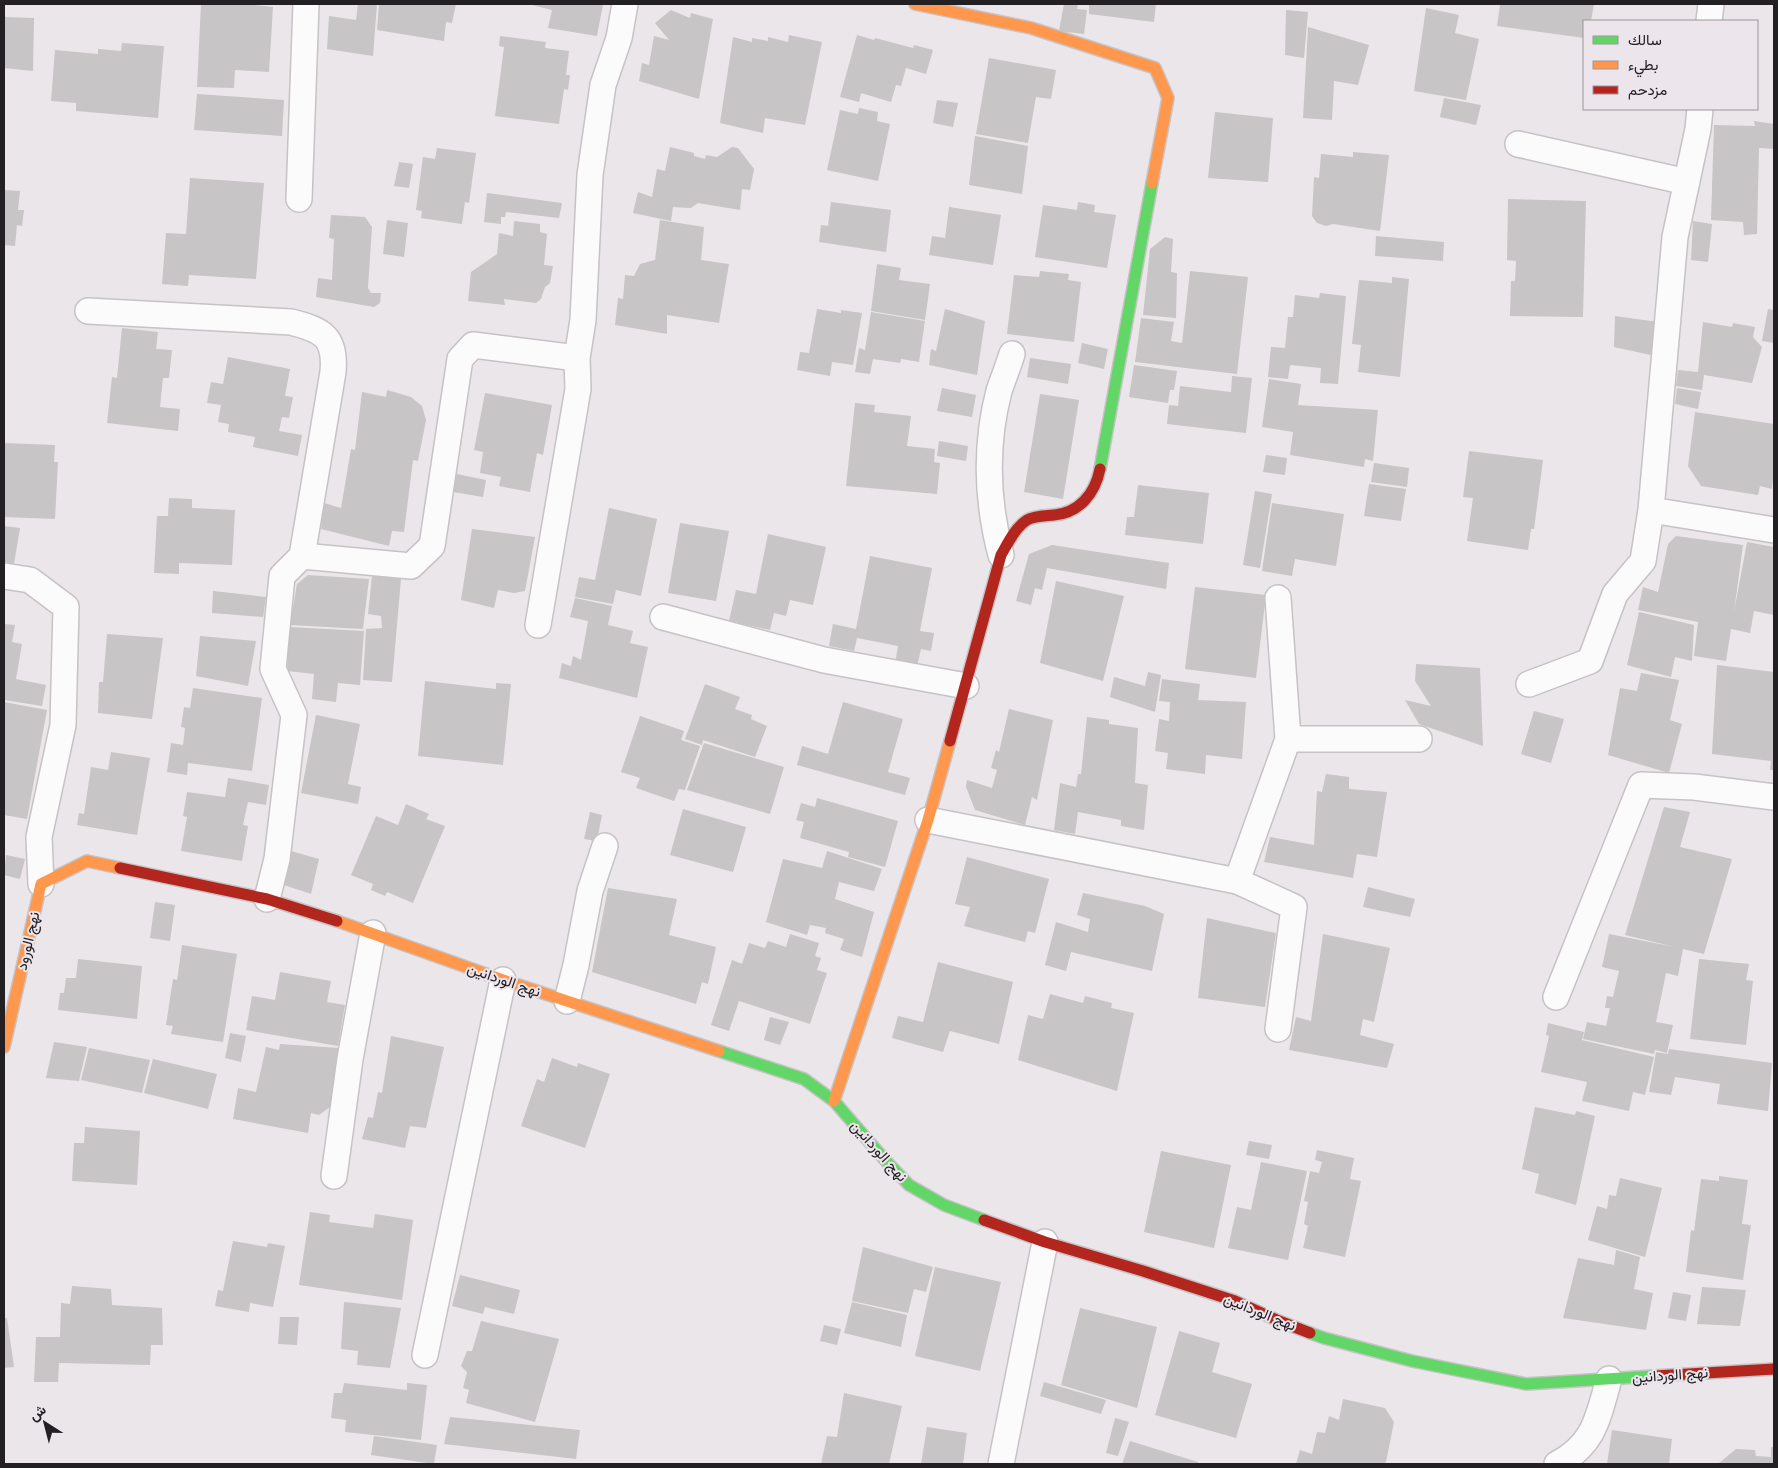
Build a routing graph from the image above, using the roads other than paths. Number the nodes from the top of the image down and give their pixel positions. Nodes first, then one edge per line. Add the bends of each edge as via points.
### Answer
1 (306, 4) edge
2 (625, 4) edge
3 (915, 4) edge
4 (1711, 4) edge
5 (1709, 20) edge
6 (1700, 110) edge
7 (1518, 144) dead end
8 (1687, 182) junction
9 (299, 199) dead end
10 (88, 311) dead end
11 (1012, 354) dead end
12 (577, 358) junction
13 (1650, 510) junction
14 (1774, 530) edge
15 (1001, 555) junction
16 (302, 556) junction
17 (4, 576) edge
18 (1278, 598) dead end
19 (663, 616) dead end
20 (538, 625) dead end
21 (1529, 684) dead end
22 (966, 686) junction
23 (1288, 739) junction
24 (1419, 739) dead end
25 (1774, 797) edge
26 (928, 820) junction
27 (605, 846) dead end
28 (1237, 881) junction
29 (41, 884) junction
30 (267, 900) junction
31 (373, 933) junction
32 (503, 980) junction
33 (1556, 997) dead end
34 (568, 1001) junction
35 (1278, 1029) dead end
36 (4, 1048) edge
37 (834, 1101) junction
38 (334, 1176) dead end
39 (1045, 1242) junction
40 (425, 1355) dead end
41 (1774, 1369) edge
42 (1609, 1379) junction
43 (1001, 1464) edge
44 (1557, 1464) edge

1 - 9 street
2 - 12 street via 620,38 603,86 590,175 583,320
3 - 15 street via 1031,28 1154,68 1168,98 1098,479 1091,494 1074,512 1034,517 1023,522
4 - 5 street
6 - 8 street
7 - 8 street
8 - 13 street via 1675,237
10 - 16 street via 291,322 318,330 325,336 334,358 333,372
11 - 15 street via 1000,391 988,460 992,510
12 - 16 street via 473,345 460,359 432,546 411,566
12 - 20 street via 578,388
13 - 14 street
13 - 21 street via 1642,561 1615,594 1590,661
15 - 22 street
16 - 30 street via 282,576 281,585 273,669 294,715 277,859
17 - 29 street via 30,580 66,607 63,725 38,837
18 - 23 street
19 - 22 street via 824,660
22 - 26 street
23 - 24 street
23 - 28 street
25 - 33 street via 1694,787 1641,785
26 - 28 street
26 - 37 street
27 - 34 street via 590,891
28 - 35 street via 1294,907
29 - 30 street, نهج الوردانين via 87,861
29 - 36 street, نهج الورود
30 - 31 street, نهج الوردانين
31 - 32 street, نهج الوردانين
31 - 38 street via 350,1059
32 - 34 street, نهج الوردانين
32 - 40 street
34 - 37 street, نهج الوردانين via 804,1079
37 - 39 street, نهج الوردانين via 910,1185 944,1205
39 - 42 street, نهج الوردانين via 1236,1301 1324,1338 1412,1361 1526,1384
39 - 43 street
41 - 42 street, نهج الوردانين
42 - 44 street via 1591,1434 1570,1457

